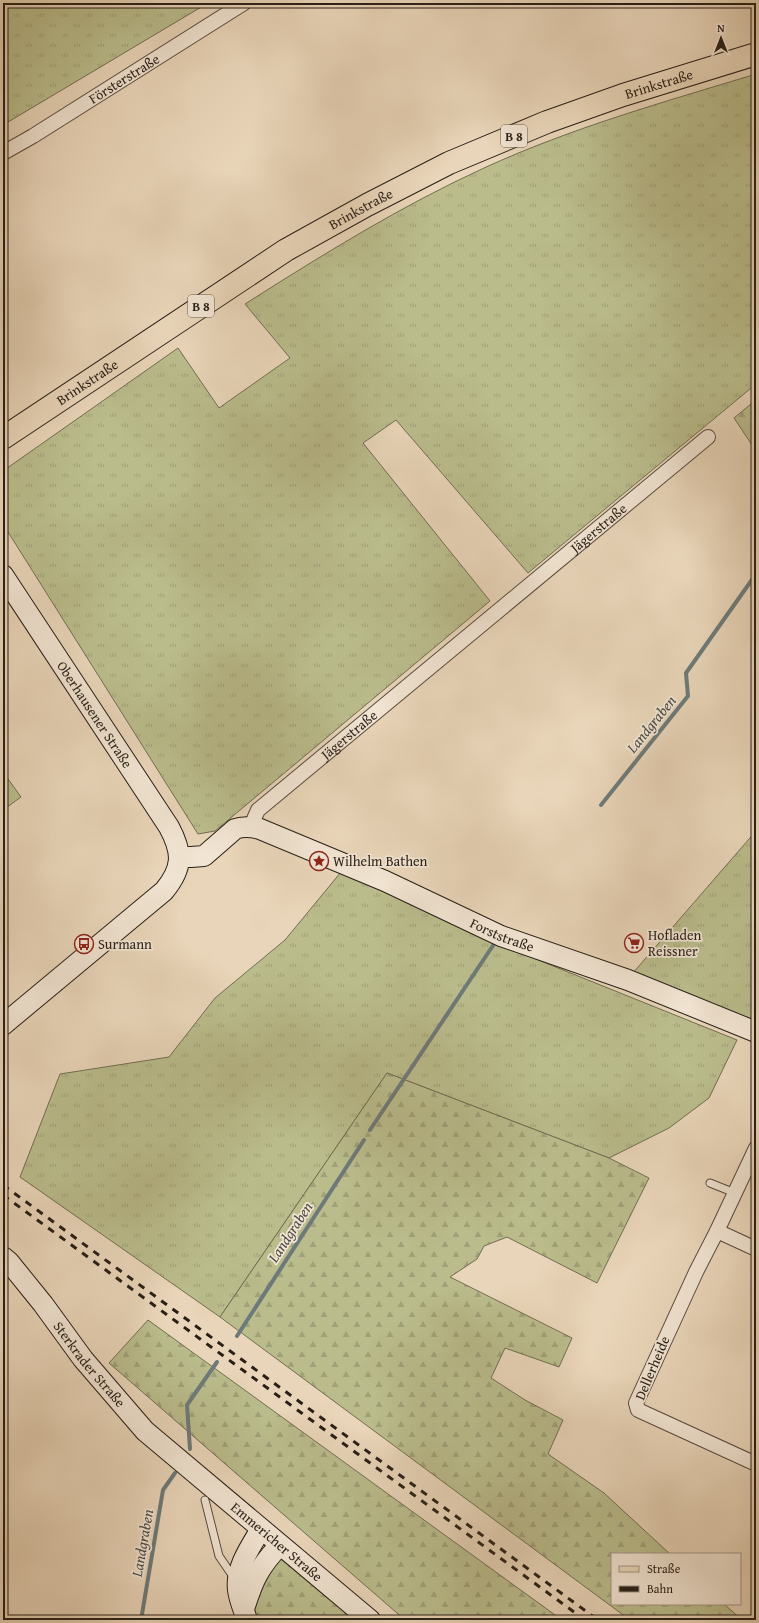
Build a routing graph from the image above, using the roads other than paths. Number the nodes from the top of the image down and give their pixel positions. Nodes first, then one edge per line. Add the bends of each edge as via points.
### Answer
1 (244, 3) edge
2 (756, 54) edge
3 (3, 153) edge
4 (708, 437) dead end
5 (3, 438) edge
6 (3, 575) edge
7 (252, 827) junction
8 (180, 857) junction
9 (3, 1025) edge
10 (756, 1032) edge
11 (756, 1148) edge
12 (710, 1183) dead end
13 (735, 1193) junction
14 (717, 1231) junction
15 (756, 1249) edge
16 (3, 1257) edge
17 (185, 1464) joint
18 (756, 1464) edge
19 (204, 1500) dead end
20 (261, 1529) junction
21 (280, 1545) junction
22 (237, 1583) junction
23 (245, 1614) edge
24 (370, 1620) edge

1 - 3 street, Försterstraße
2 - 5 main road, Brinkstraße / B 8 via 623,95 547,122 449,163 286,250
4 - 7 street, Jägerstraße via 258,810
6 - 8 main road, Oberhausener Straße via 169,827 176,839
7 - 8 main road via 234,829 204,856
7 - 10 main road, Forststraße via 385,881 501,936 628,980
8 - 9 main road via 172,881 164,891
11 - 13 street, Dellerheide
12 - 13 lane
13 - 14 street, Dellerheide
14 - 15 street
14 - 18 street, Dellerheide via 675,1315 637,1399 637,1406 638,1410
16 - 17 main road, Sterkrader Straße via 43,1304 83,1359 146,1431
17 - 20 main road, Emmericher Straße
19 - 22 lane via 220,1556
20 - 21 main road, Emmericher Straße
20 - 22 main road via 247,1553
21 - 23 main road via 258,1572 250,1588
21 - 24 main road, Emmericher Straße
22 - 23 main road

